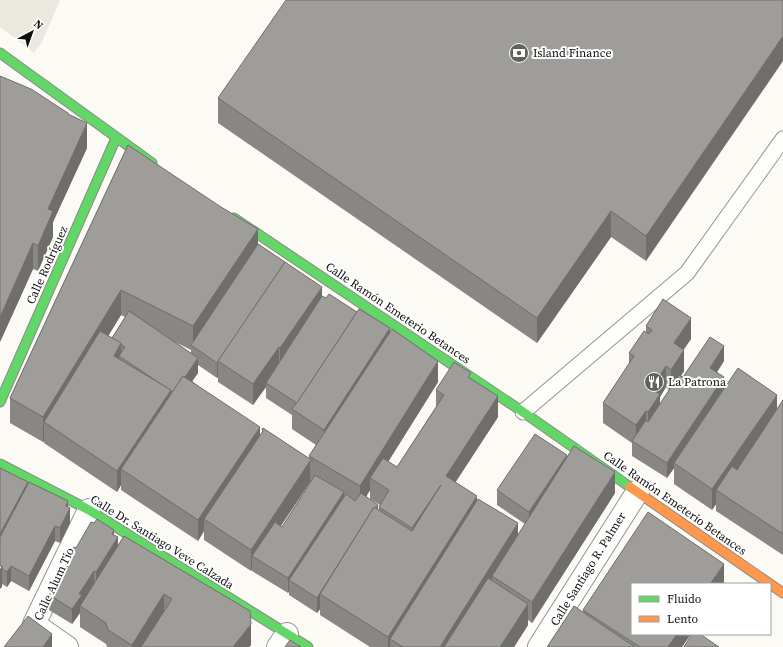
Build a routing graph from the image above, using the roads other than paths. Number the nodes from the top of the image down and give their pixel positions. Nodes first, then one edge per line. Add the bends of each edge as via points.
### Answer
1 (0, 53) edge
2 (116, 138) junction
3 (783, 140) edge
4 (162, 169) edge
5 (228, 213) edge
6 (0, 402) edge
7 (523, 412) junction
8 (0, 464) edge
9 (638, 491) junction
10 (89, 510) junction
11 (769, 583) edge
12 (771, 585) edge
13 (783, 593) edge
14 (282, 641) edge
15 (67, 647) edge
16 (308, 647) edge
17 (539, 647) edge

1 - 2 street
2 - 4 street
2 - 6 street, Calle Rodríguez
3 - 7 lane via 687,273
5 - 7 street, Calle Ramón Emeterio Betances
7 - 9 street, Calle Ramón Emeterio Betances
8 - 10 street, Calle Dr. Santiago Veve Calzada
9 - 11 street, Calle Ramón Emeterio Betances
9 - 17 street, Calle Santiago R. Palmer
10 - 14 street, Calle Dr. Santiago Veve Calzada
10 - 15 street, Calle Alum Tio via 34,624
12 - 13 street, Calle Ramón Emeterio Betances
14 - 16 street, Calle Dr. Santiago Veve Calzada

